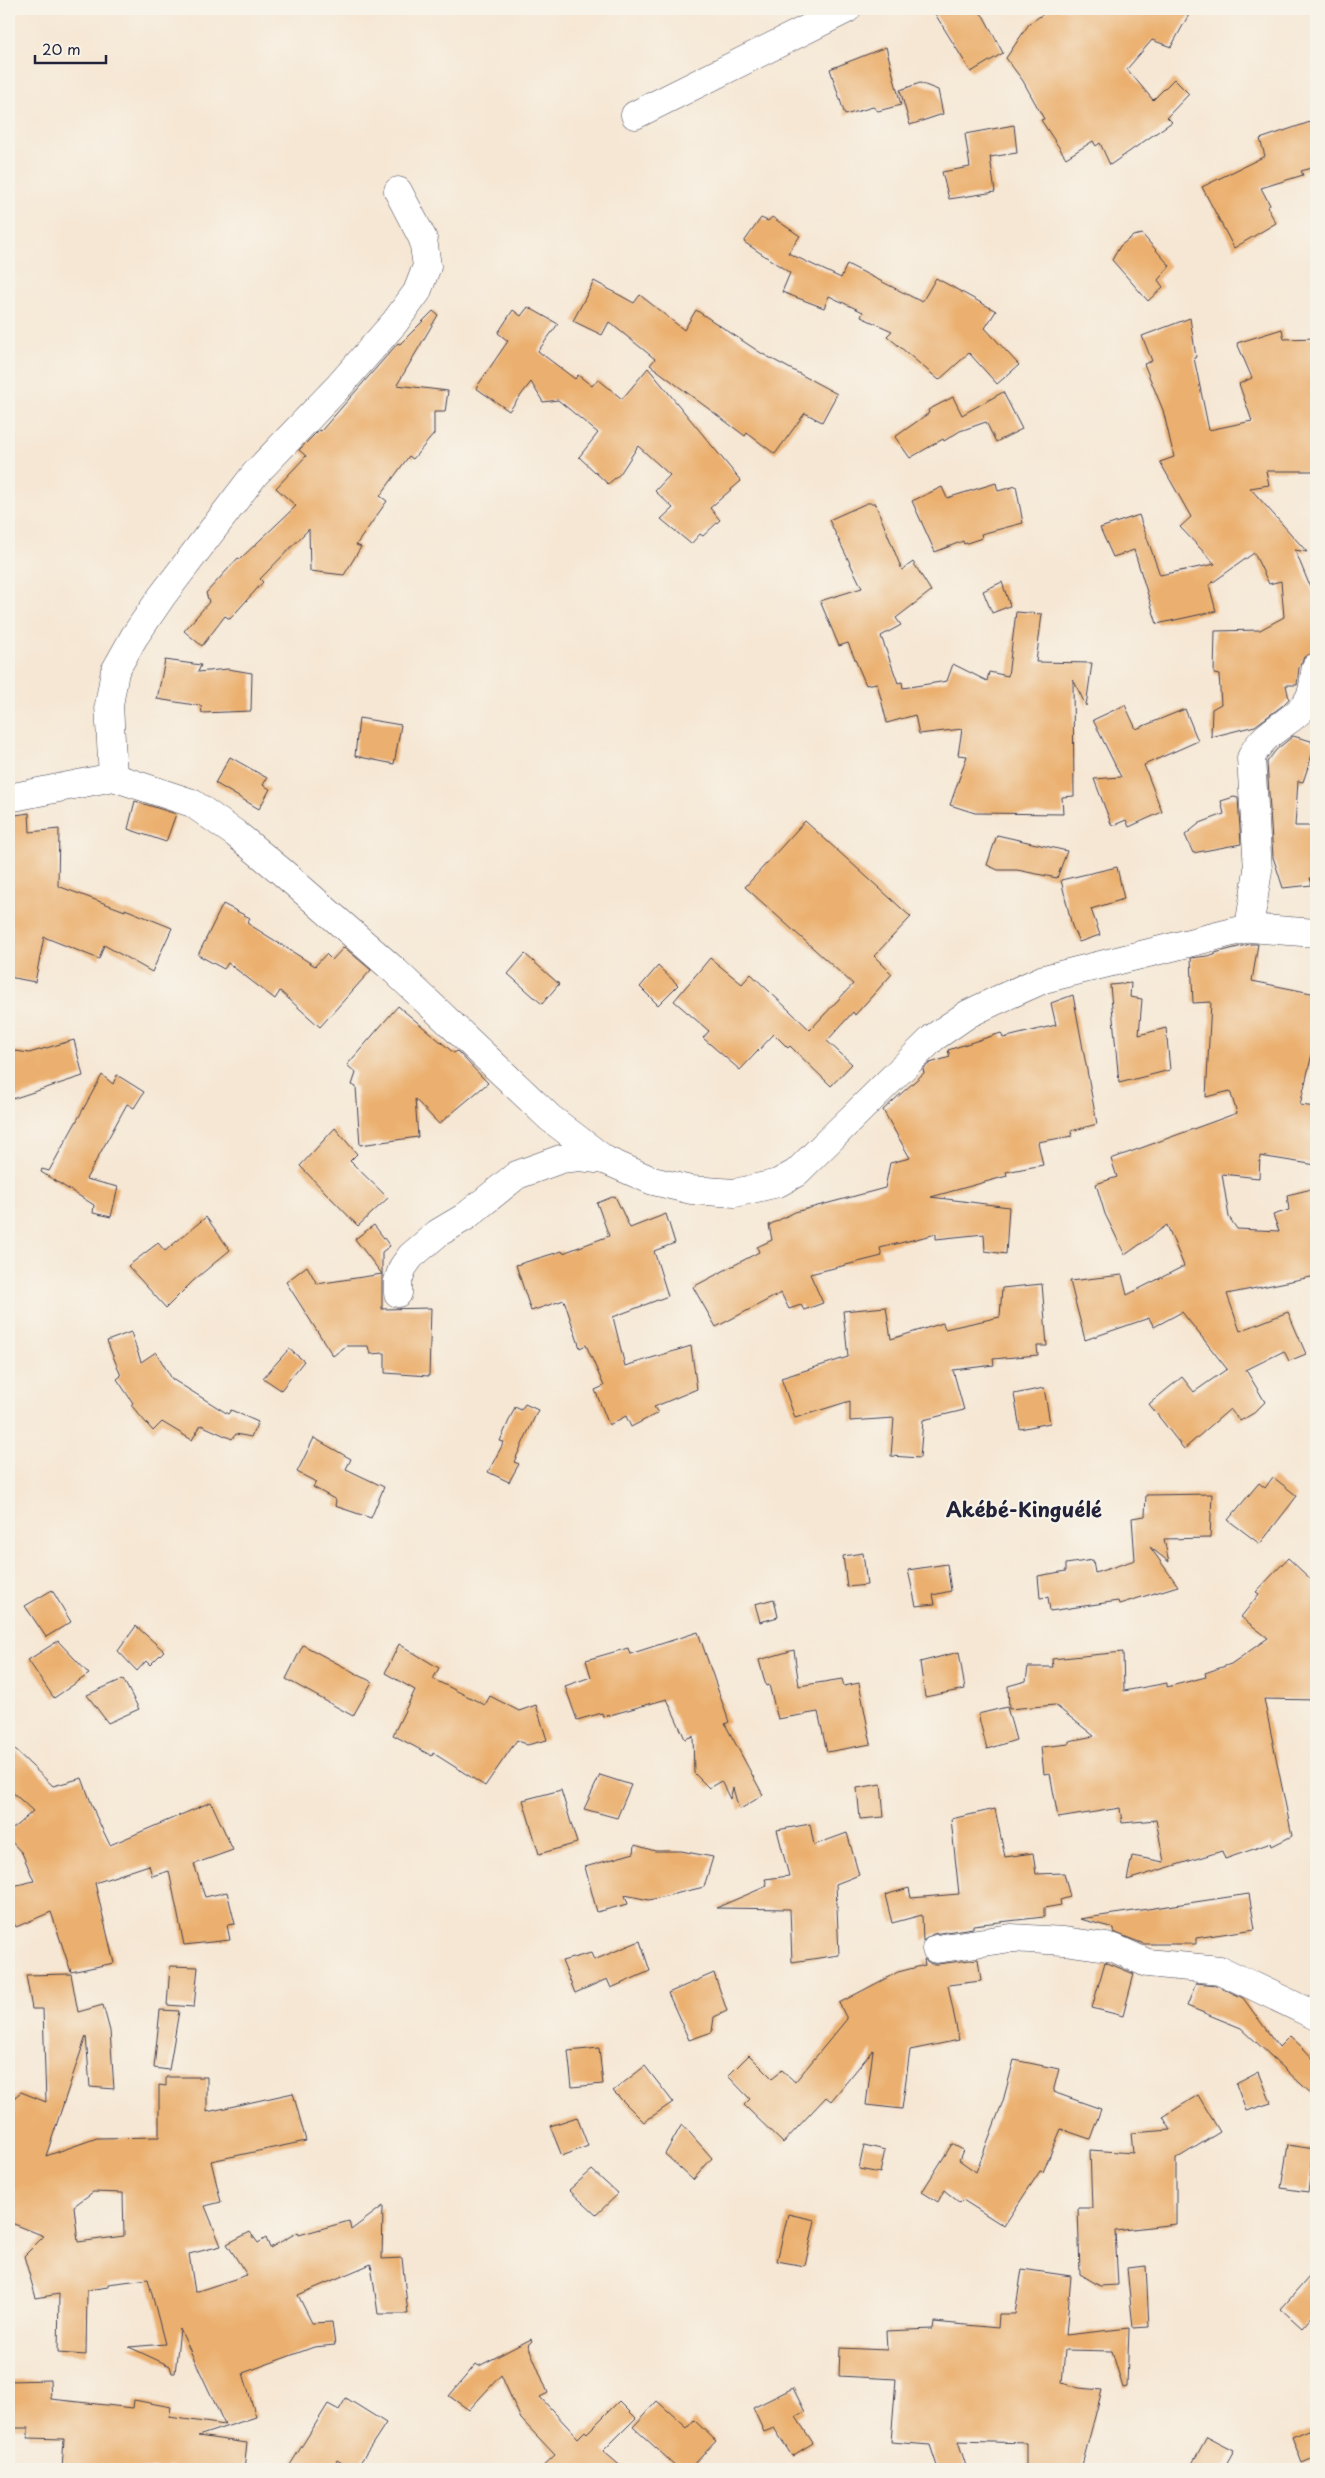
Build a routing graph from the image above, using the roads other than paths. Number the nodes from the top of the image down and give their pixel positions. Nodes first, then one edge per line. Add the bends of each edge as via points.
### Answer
1 (847, 9) edge
2 (635, 115) dead end
3 (398, 191) dead end
4 (1316, 667) edge
5 (113, 777) junction
6 (9, 798) edge
7 (1249, 928) junction
8 (1316, 933) edge
9 (605, 1160) junction
10 (398, 1293) dead end
11 (936, 1949) dead end
12 (1316, 2016) edge

1 - 2 street
3 - 5 street via 422,239 427,266 417,292 395,322 255,474 134,637 115,672 108,705
4 - 7 street via 1311,695 1287,722 1272,730 1256,746 1251,758 1258,870
5 - 6 street
5 - 9 street via 192,803 236,834 395,971 550,1118
7 - 8 street
7 - 9 street via 1044,979 968,1014 933,1038 818,1153 796,1173 778,1183 735,1193 691,1190 653,1181
9 - 10 street via 561,1159 517,1176 411,1256 398,1281
11 - 12 street via 1011,1938 1114,1948 1147,1963 1220,1970

